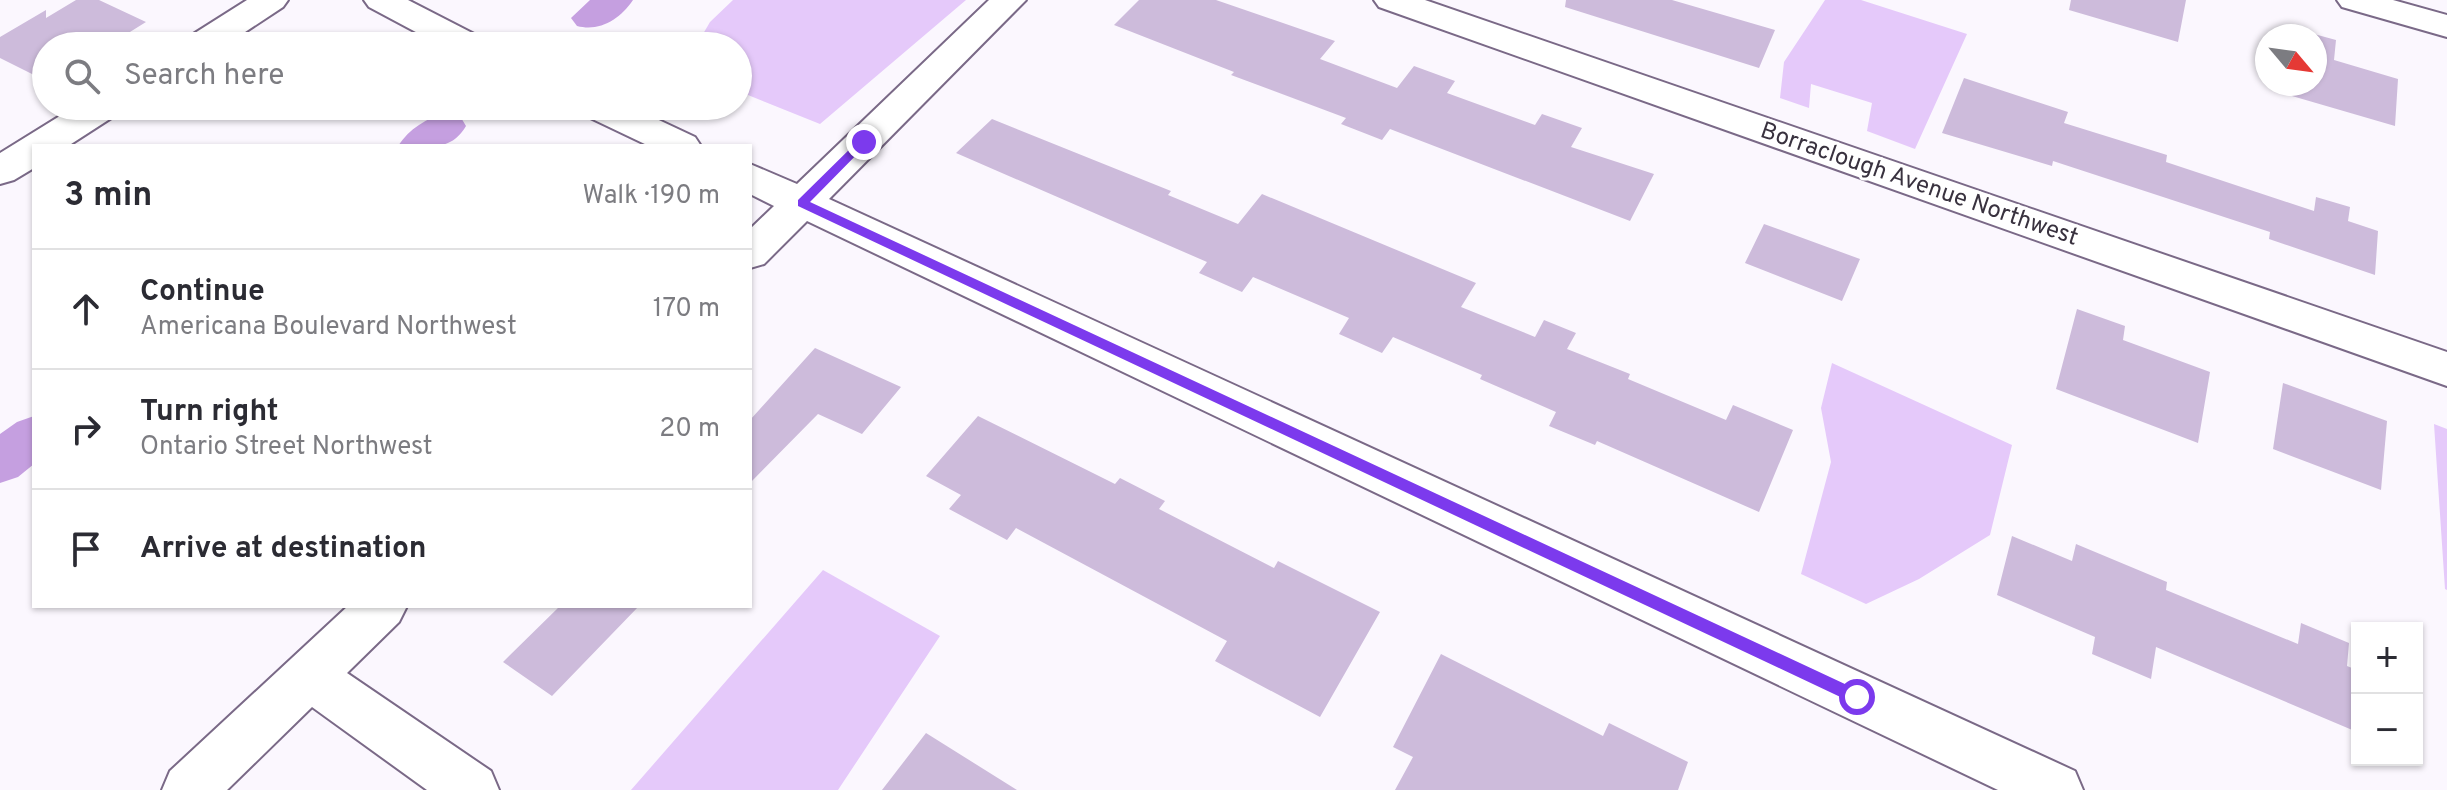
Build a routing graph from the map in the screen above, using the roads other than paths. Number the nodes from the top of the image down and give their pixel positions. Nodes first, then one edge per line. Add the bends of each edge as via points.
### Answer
1 (271, 0) edge
2 (381, 0) edge
3 (1009, 0) edge
4 (1391, 0) edge
5 (2354, 0) edge
6 (2447, 26) edge
7 (221, 32) edge
8 (443, 32) edge
9 (81, 120) edge
10 (627, 120) edge
11 (43, 144) edge
12 (678, 144) edge
13 (32, 151) edge
14 (0, 171) edge
15 (752, 179) edge
16 (802, 203) junction
17 (752, 251) edge
18 (2447, 369) edge
19 (380, 608) edge
20 (310, 676) junction
21 (189, 790) edge
22 (472, 790) edge
23 (2056, 790) edge

1 - 7 street
2 - 8 street
3 - 16 street
4 - 18 street, Borraclough Avenue Northwest
5 - 6 street
9 - 11 street
10 - 12 street
13 - 14 street
15 - 16 street
16 - 17 street
16 - 23 street
19 - 20 street
20 - 21 street
20 - 22 street

